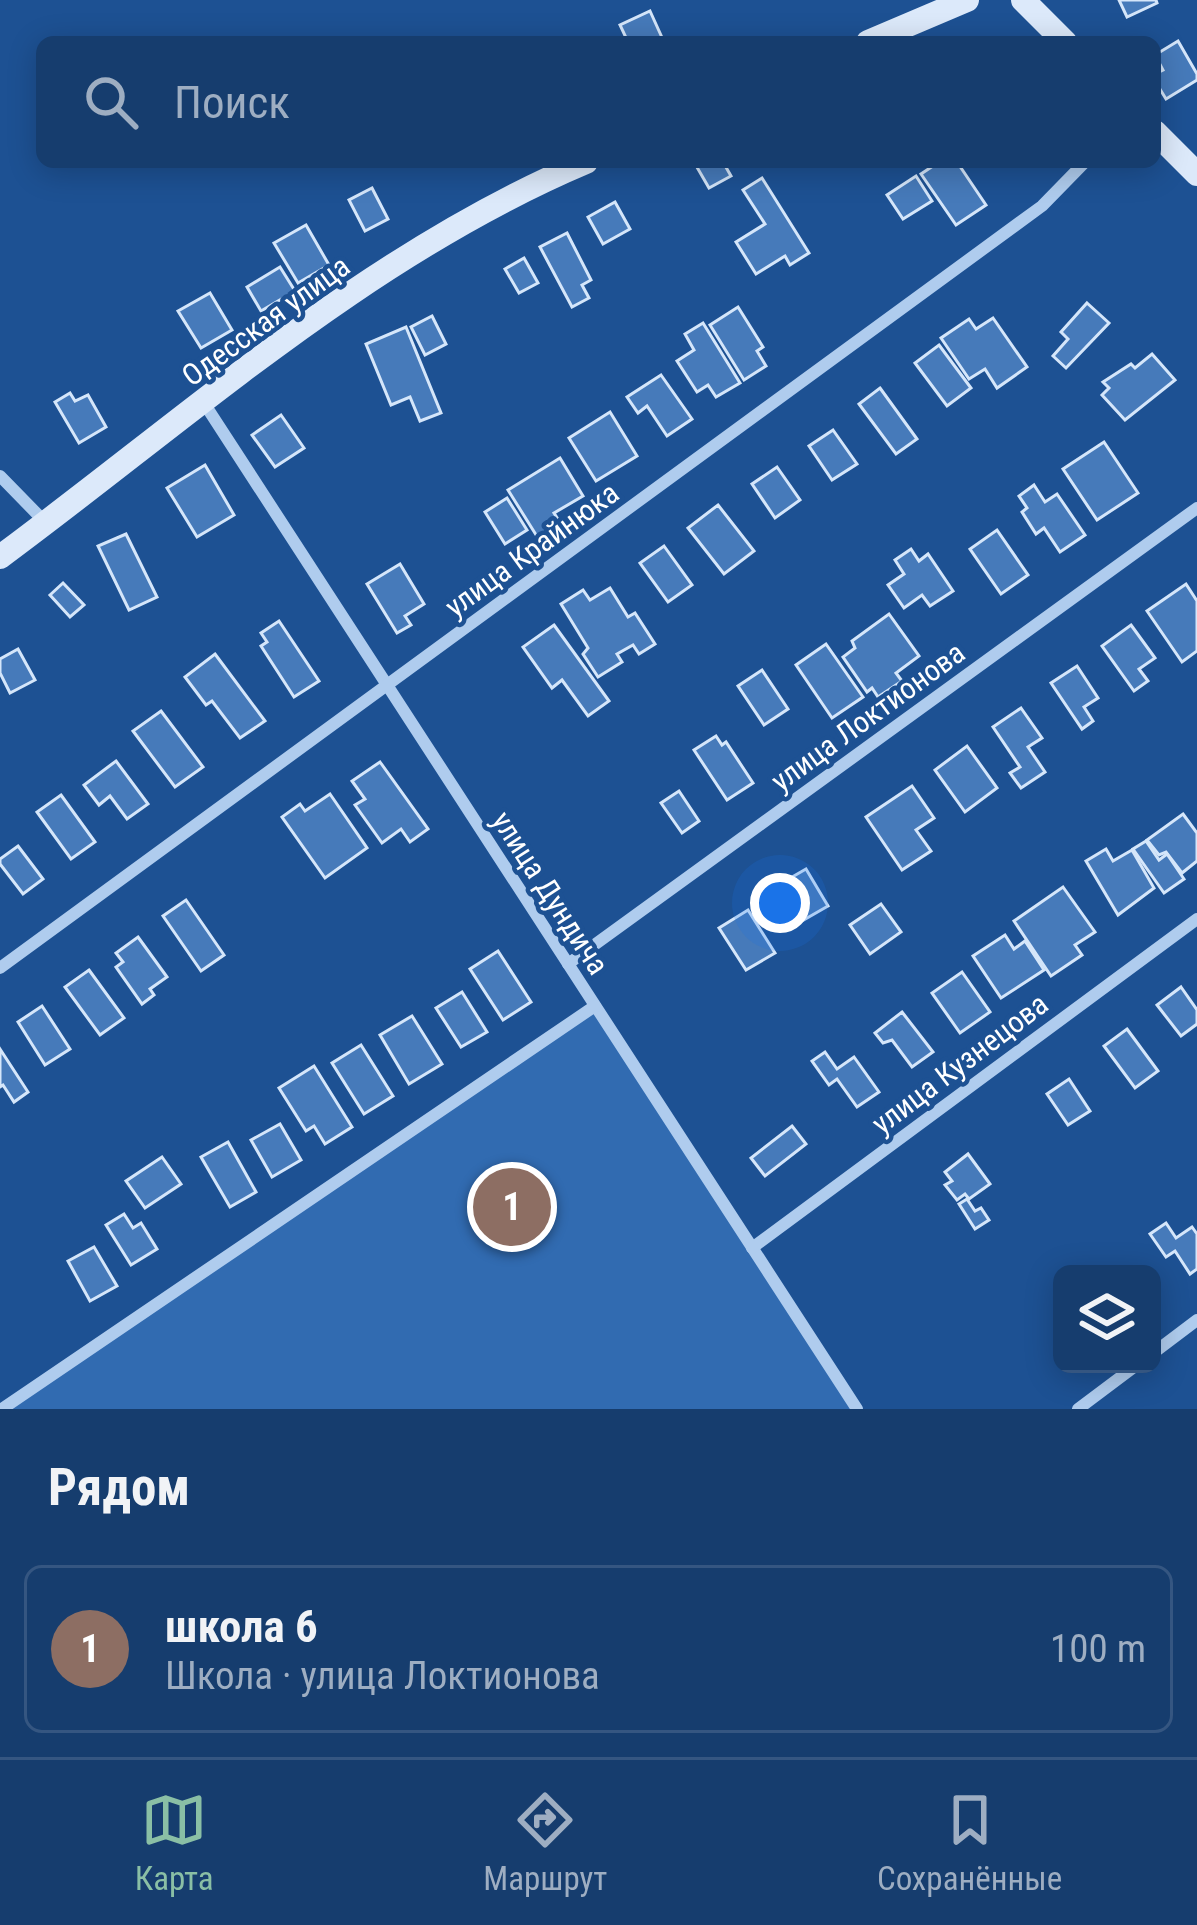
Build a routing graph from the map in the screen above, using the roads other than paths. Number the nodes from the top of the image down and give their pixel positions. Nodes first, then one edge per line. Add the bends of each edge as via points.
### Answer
1 (967, 0) edge
2 (1023, 0) edge
3 (882, 36) edge
4 (1059, 36) edge
5 (1161, 137) edge
6 (572, 168) edge
7 (1079, 168) edge
8 (1197, 174) edge
9 (204, 403) junction
10 (0, 476) edge
11 (1197, 508) edge
12 (46, 523) junction
13 (0, 557) edge
14 (387, 685) junction
15 (1197, 919) edge
16 (568, 964) junction
17 (0, 968) edge
18 (595, 1006) junction
19 (752, 1248) junction
20 (1197, 1320) edge
21 (1161, 1347) edge
22 (1126, 1373) edge
23 (2, 1409) edge
24 (856, 1409) edge
25 (1078, 1409) edge

1 - 3 main road
2 - 4 main road
5 - 8 main road
6 - 9 main road, Одесская улица via 335,303
7 - 14 street, улица Крайнюка via 1042,206
9 - 12 main road, Одесская улица
9 - 14 street, улица Дундича
10 - 12 street
11 - 16 street, улица Локтионова
12 - 13 main road, Одесская улица
14 - 16 street, улица Дундича
14 - 17 street, улица Крайнюка
15 - 19 street, улица Кузнецова
16 - 18 street, улица Дундича
18 - 19 street, улица Дундича
18 - 23 street
19 - 24 street, улица Дундича
20 - 21 street
22 - 25 street

